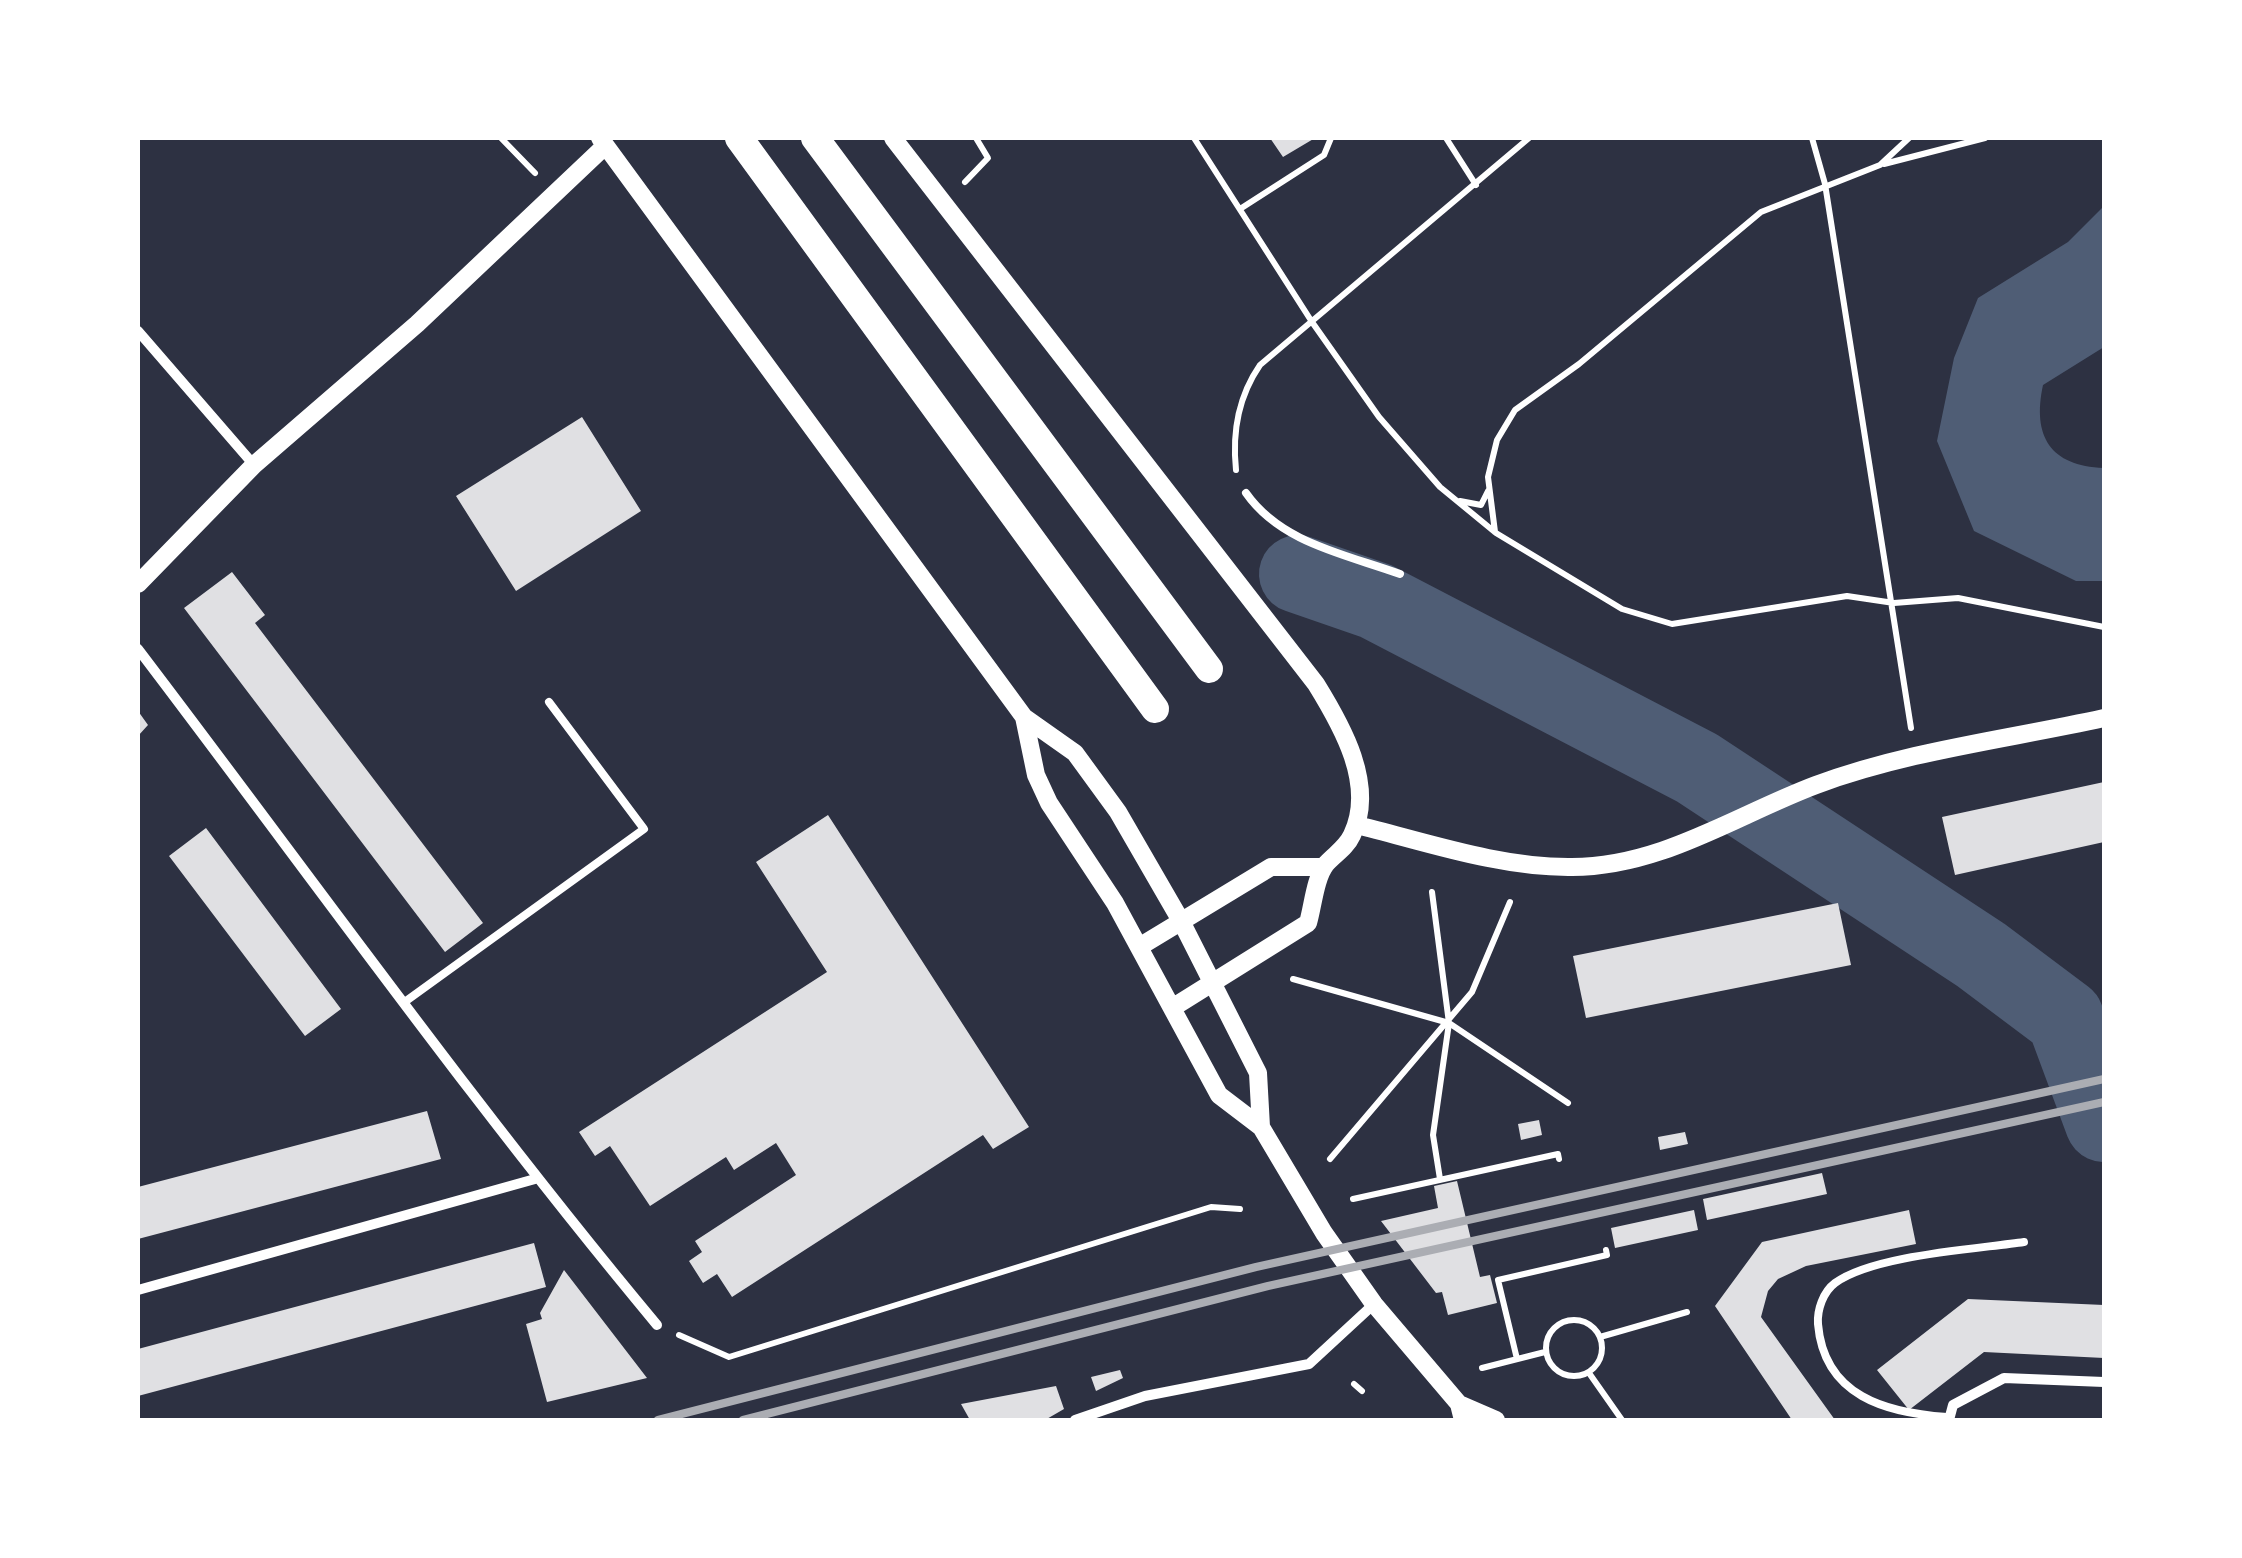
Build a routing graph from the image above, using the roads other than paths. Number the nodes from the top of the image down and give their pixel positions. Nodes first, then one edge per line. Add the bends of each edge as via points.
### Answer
1 (739, 138) edge
2 (815, 138) edge
3 (893, 138) edge
4 (603, 142) edge
5 (138, 330) edge
6 (254, 465) junction
7 (1246, 493) road end
8 (1400, 574) dead end
9 (138, 584) edge
10 (138, 649) edge
11 (1209, 669) dead end
12 (549, 702) dead end
13 (1155, 709) dead end
14 (1024, 717) junction
15 (2104, 718) edge
16 (1356, 825) junction
17 (1323, 868) junction
18 (1181, 921) junction
19 (1139, 947) junction
20 (1214, 985) junction
21 (406, 1002) junction
22 (1172, 1008) junction
23 (1262, 1127) junction
24 (536, 1179) junction
25 (2024, 1242) dead end
26 (138, 1290) edge
27 (1374, 1304) junction
28 (657, 1325) road end
29 (2104, 1382) edge
30 (1461, 1412) edge
31 (1948, 1419) edge
32 (1074, 1420) edge
33 (1496, 1420) edge

1 - 13 highway
2 - 11 highway
3 - 16 street via 1316,684 1348,738
4 - 6 street via 417,324
4 - 14 street
5 - 6 street
6 - 9 street
7 - 8 lane via 1294,536
10 - 21 street
12 - 21 lane via 644,829
14 - 18 street via 1074,753 1094,778
14 - 19 street via 1036,775 1050,803
15 - 16 street via 1817,784 1654,854 1574,868
16 - 17 street
17 - 18 street via 1271,866
17 - 20 street via 1308,923
18 - 19 street
18 - 20 street
19 - 22 street
20 - 22 street
20 - 23 street via 1258,1073
21 - 24 street
22 - 23 street via 1219,1095
23 - 27 street
24 - 26 street
24 - 28 street
25 - 31 lane via 1868,1269 1835,1283 1823,1298 1819,1335 1840,1381 1884,1409
27 - 30 street
27 - 32 street via 1309,1364 1145,1396
29 - 31 street via 2004,1378 1954,1405
30 - 33 street

